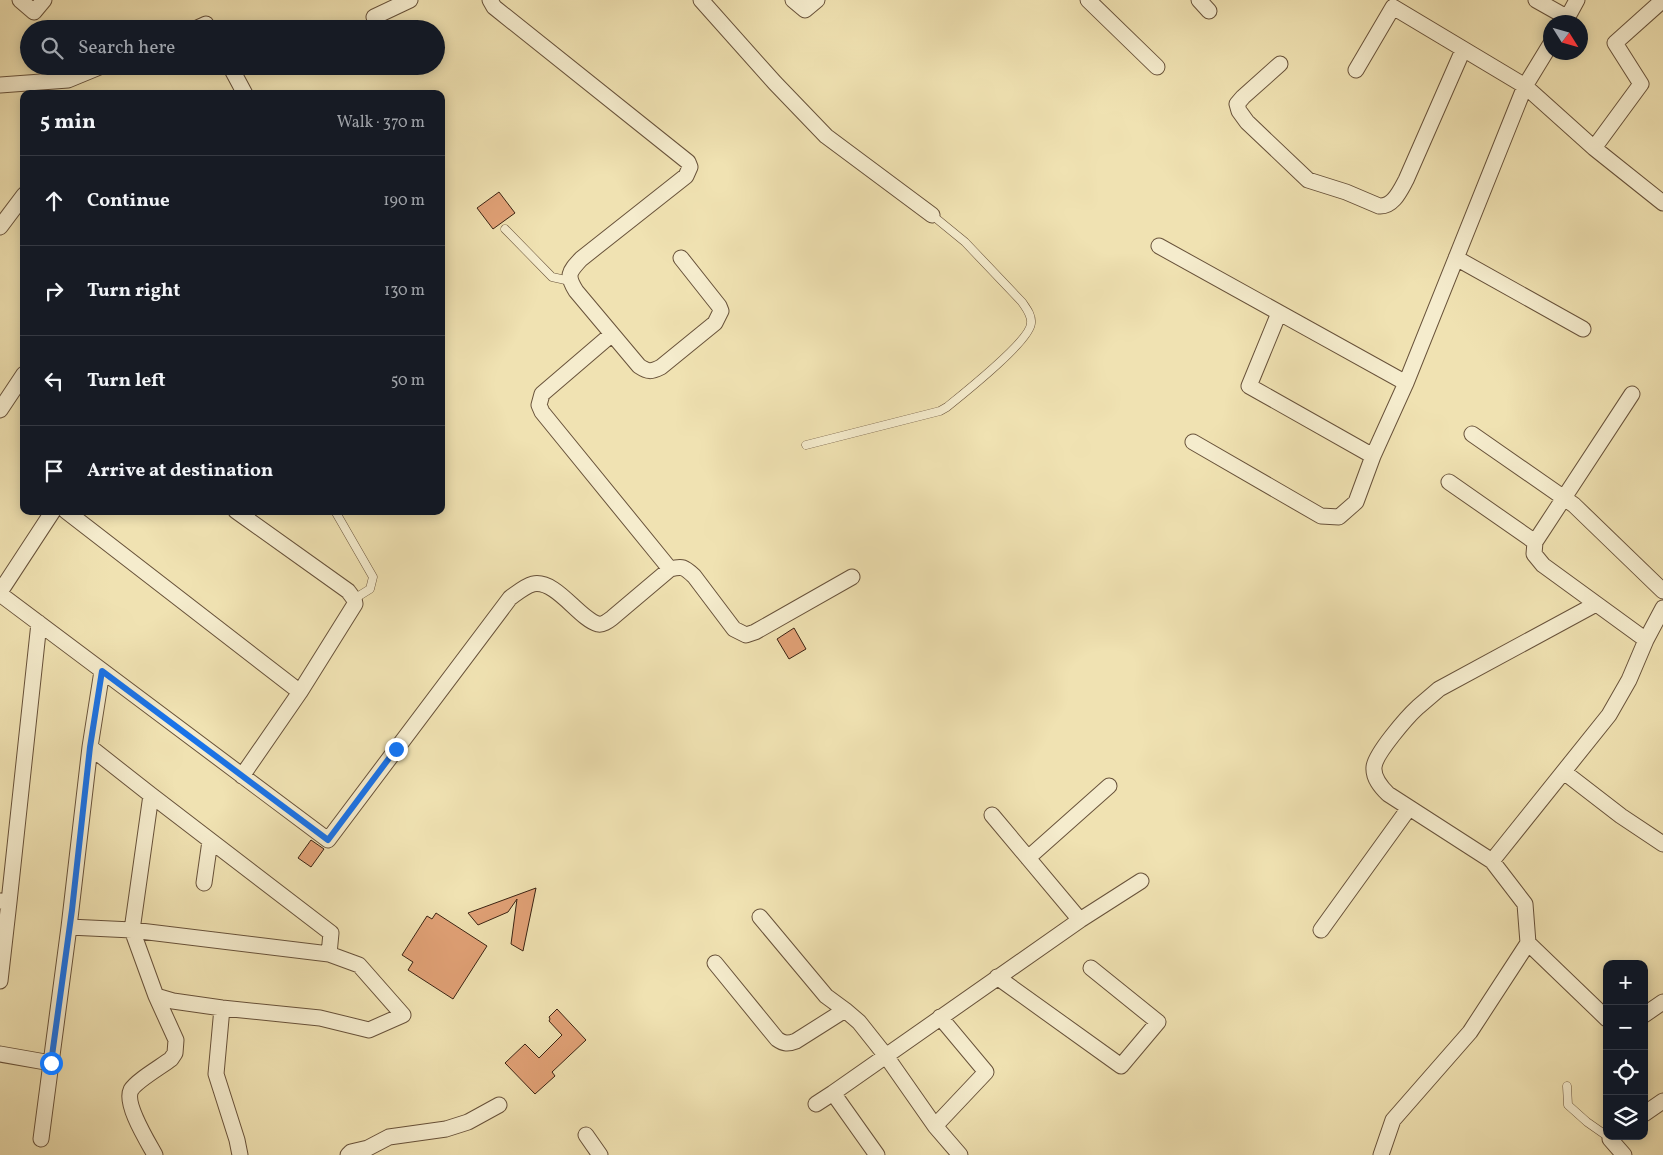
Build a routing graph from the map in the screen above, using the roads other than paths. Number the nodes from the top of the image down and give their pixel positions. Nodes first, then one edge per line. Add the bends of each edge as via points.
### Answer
1 (20, 0) edge
2 (44, 0) edge
3 (410, 0) edge
4 (490, 0) edge
5 (702, 0) edge
6 (793, 0) edge
7 (817, 0) edge
8 (1088, 0) edge
9 (1536, 0) edge
10 (1577, 0) edge
11 (1663, 0) edge
12 (1395, 3) edge
13 (1558, 15) edge
14 (1569, 15) edge
15 (374, 16) dead end
16 (1463, 50) junction
17 (1543, 56) edge
18 (1280, 64) dead end
19 (1157, 67) dead end
20 (1356, 70) dead end
21 (80, 75) edge
22 (235, 75) edge
23 (0, 85) edge
24 (1525, 86) junction
25 (243, 90) edge
26 (1594, 148) junction
27 (20, 200) edge
28 (1663, 203) edge
29 (932, 215) joint
30 (1, 224) edge
31 (505, 229) dead end
32 (1158, 246) dead end
33 (681, 258) dead end
34 (1456, 258) junction
35 (570, 281) junction
36 (1279, 313) junction
37 (1583, 329) dead end
38 (612, 334) junction
39 (20, 380) edge
40 (1406, 383) junction
41 (1632, 394) dead end
42 (0, 410) edge
43 (1472, 434) dead end
44 (1192, 442) dead end
45 (806, 445) dead end
46 (1373, 456) junction
47 (1450, 482) dead end
48 (1563, 498) junction
49 (51, 515) edge
50 (71, 515) edge
51 (242, 515) edge
52 (337, 515) edge
53 (1535, 542) junction
54 (670, 569) junction
55 (852, 577) dead end
56 (1663, 591) edge
57 (0, 593) edge
58 (354, 599) junction
59 (1596, 604) junction
60 (1663, 608) edge
61 (39, 623) junction
62 (1646, 640) junction
63 (102, 671) junction
64 (300, 692) junction
65 (90, 747) junction
66 (1564, 772) junction
67 (242, 776) junction
68 (1109, 786) dead end
69 (151, 795) junction
70 (1409, 808) junction
71 (992, 814) dead end
72 (210, 841) junction
73 (1663, 844) edge
74 (1028, 858) junction
75 (1492, 861) junction
76 (1140, 881) dead end
77 (204, 884) dead end
78 (5, 902) edge
79 (760, 917) dead end
80 (1080, 920) junction
81 (69, 927) junction
82 (132, 930) junction
83 (1322, 930) dead end
84 (1528, 943) junction
85 (329, 954) junction
86 (715, 963) dead end
87 (1091, 968) dead end
88 (997, 977) junction
89 (0, 981) edge
90 (156, 996) junction
91 (1663, 1002) edge
92 (222, 1008) junction
93 (845, 1010) junction
94 (1648, 1012) edge
95 (1603, 1015) edge
96 (940, 1017) junction
97 (0, 1054) edge
98 (886, 1056) junction
99 (51, 1063) junction
100 (1567, 1086) dead end
101 (833, 1093) junction
102 (1663, 1101) edge
103 (816, 1104) dead end
104 (499, 1105) dead end
105 (1648, 1111) edge
106 (935, 1126) junction
107 (1603, 1133) edge
108 (586, 1135) dead end
109 (41, 1139) dead end
110 (1612, 1140) edge
111 (155, 1155) edge
112 (240, 1155) edge
113 (348, 1155) edge
114 (600, 1155) edge
115 (877, 1155) edge
116 (960, 1155) edge
117 (1381, 1155) edge
118 (1624, 1155) edge

1 - 2 street via 34,12
3 - 15 street
4 - 35 street via 494,7 684,157 690,167 686,176 581,259 570,274
5 - 29 street via 826,136
6 - 7 street via 805,10
8 - 19 street
9 - 13 street
10 - 14 street
11 - 26 street via 1614,43 1641,84
12 - 16 street
12 - 20 street
16 - 18 street via 1406,180 1397,196 1385,207 1308,180 1247,122 1237,104
16 - 24 street
17 - 24 street
21 - 23 street via 68,80
22 - 25 street
24 - 26 street
24 - 34 street
26 - 28 street
27 - 30 street
29 - 45 lane via 965,242 1022,302 1029,313 1029,331 1005,356 940,411
31 - 35 lane via 552,277
32 - 36 street
33 - 38 street via 719,306 721,311 715,322 651,372 639,366
34 - 37 street
34 - 40 street
35 - 38 street
36 - 40 street
36 - 46 street via 1250,386
38 - 54 street via 542,394 538,405
39 - 42 street
40 - 46 street
41 - 48 street
43 - 48 street
44 - 46 street via 1320,516 1339,517 1356,502
47 - 53 street
48 - 53 street
48 - 56 street
49 - 57 street
50 - 64 street
51 - 58 street via 348,591
52 - 58 lane via 373,577 370,589
53 - 59 street via 1534,554 1543,565
54 - 55 street via 681,566 686,569 734,629 746,635
54 - 67 street via 605,623 598,624 546,585 536,583 527,586 510,598 328,840
57 - 61 street
58 - 64 street via 353,609
59 - 62 street
59 - 70 street via 1439,690 1417,708 1388,741 1374,765 1379,784
60 - 62 street
61 - 63 street
61 - 78 street
62 - 66 street via 1609,715
63 - 65 street
63 - 67 street
64 - 67 street
65 - 69 street
65 - 81 street
66 - 73 street
66 - 75 street
68 - 74 street
69 - 72 street
69 - 82 street
70 - 75 street
70 - 83 street
71 - 74 street
72 - 77 street
72 - 85 street via 331,934
74 - 80 street
75 - 84 street via 1525,904
76 - 80 street
78 - 89 street
79 - 93 street via 826,996
80 - 88 street
81 - 82 street
81 - 99 street
82 - 85 street
82 - 90 street
84 - 95 street
84 - 117 street via 1470,1032 1393,1120
85 - 92 street via 359,966 404,1015 369,1030 320,1018
86 - 93 street via 782,1043 796,1041
87 - 88 street via 1158,1022 1121,1066
88 - 96 street
90 - 92 street
90 - 111 street via 176,1040 175,1052 171,1059 135,1085 129,1098
91 - 94 street
92 - 112 street via 216,1074
93 - 98 street
96 - 98 street
96 - 106 street via 986,1072
97 - 99 street
98 - 101 street
98 - 106 street
99 - 109 street
100 - 107 lane via 1568,1105
101 - 103 street
101 - 115 street
102 - 105 street
104 - 113 street via 468,1122 446,1129 389,1137
106 - 116 street
108 - 114 street
110 - 118 street

